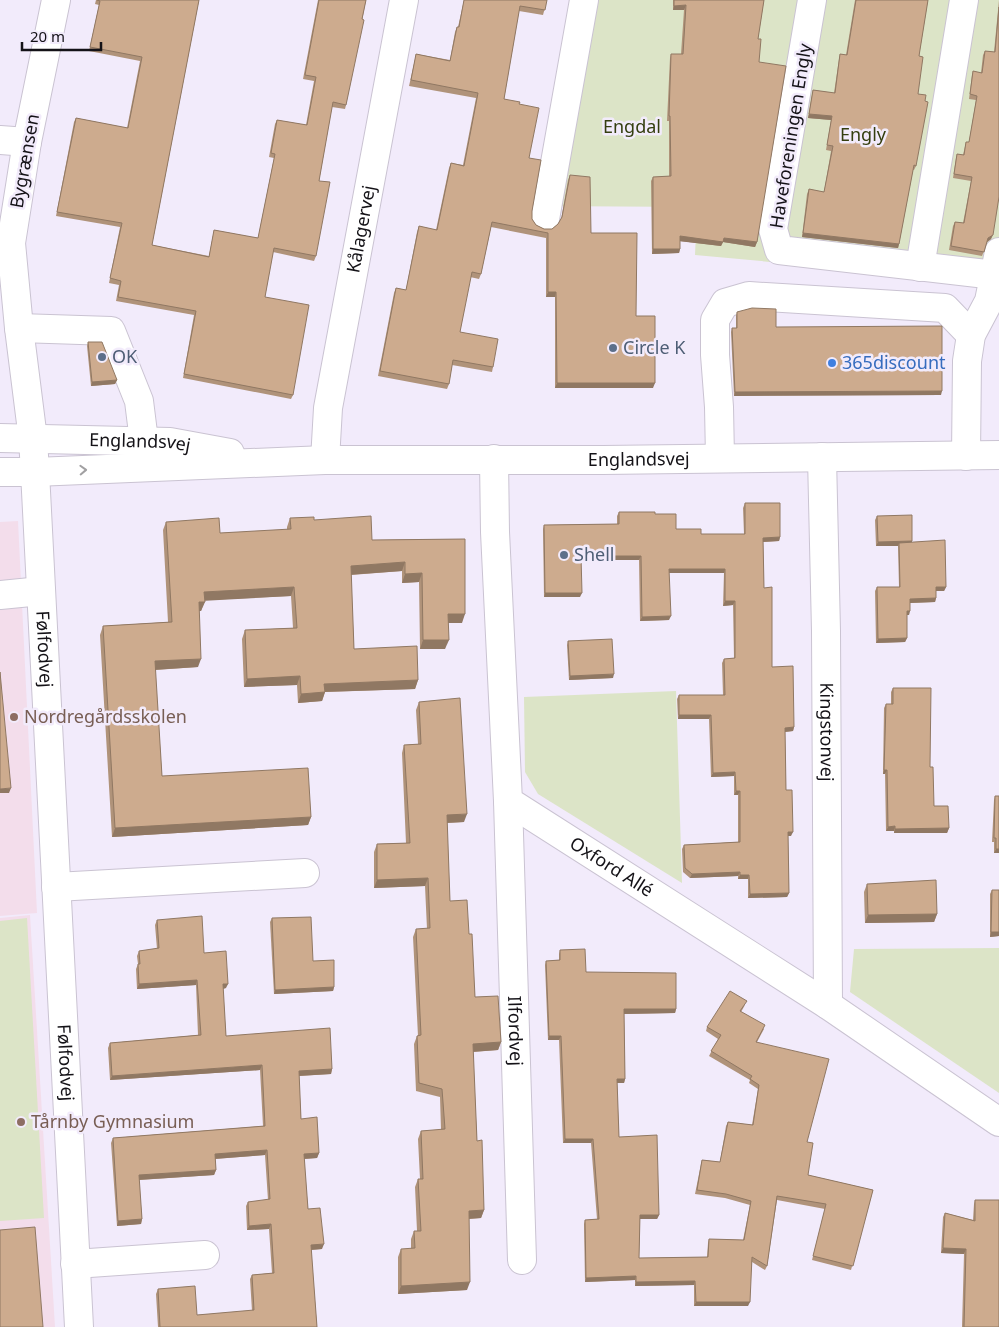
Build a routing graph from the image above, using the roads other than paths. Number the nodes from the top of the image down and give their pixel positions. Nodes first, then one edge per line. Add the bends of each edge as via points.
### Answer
1 (56, 0) edge
2 (404, 0) edge
3 (584, 0) edge
4 (812, 0) edge
5 (964, 0) edge
6 (0, 140) edge
7 (27, 142) junction
8 (545, 219) dead end
9 (997, 264) edge
10 (920, 267) junction
11 (18, 328) junction
12 (971, 335) junction
13 (0, 438) edge
14 (33, 439) junction
15 (144, 441) junction
16 (999, 455) edge
17 (966, 456) junction
18 (720, 458) junction
19 (822, 458) junction
20 (494, 459) junction
21 (325, 460) junction
22 (278, 462) junction
23 (0, 472) edge
24 (35, 472) junction
25 (40, 592) junction
26 (0, 595) edge
27 (508, 801) junction
28 (305, 873) dead end
29 (56, 887) junction
30 (828, 1005) junction
31 (999, 1122) edge
32 (205, 1255) dead end
33 (522, 1260) dead end
34 (75, 1264) junction
35 (79, 1327) edge

1 - 7 street, Bygrænsen
2 - 21 street, Kålagervej via 328,408
3 - 8 street
4 - 10 street, Haveforeningen Engly via 773,229 779,250
5 - 10 street
6 - 7 street
7 - 11 street, Bygrænsen via 12,244
9 - 10 street, Haveforeningen Engly
9 - 12 street, Haveforeningen Engly via 989,301
11 - 14 street, Bygrænsen
11 - 15 street via 111,331 139,401
12 - 17 street, Haveforeningen Engly via 967,360
12 - 18 street via 945,308 749,296 725,303 715,320
13 - 14 street, Englandsvej
14 - 15 street, Englandsvej
14 - 24 street, Bygrænsen
15 - 22 street, Englandsvej via 170,442
16 - 17 street, Englandsvej
17 - 19 street, Englandsvej
18 - 19 street, Englandsvej
18 - 20 street, Englandsvej
19 - 30 street, Kingstonvej
20 - 21 street, Englandsvej
20 - 27 street
21 - 22 street, Englandsvej
24 -> 22 street, Englandsvej
23 - 24 street, Englandsvej
24 - 25 street, Følfodvej
25 - 26 street
25 - 29 street, Følfodvej
27 - 30 street, Oxford Allé
27 - 33 street, Ilfordvej
28 - 29 street
29 - 34 street, Følfodvej
30 - 31 street, Oxford Allé
32 - 34 street
34 - 35 street, Følfodvej

